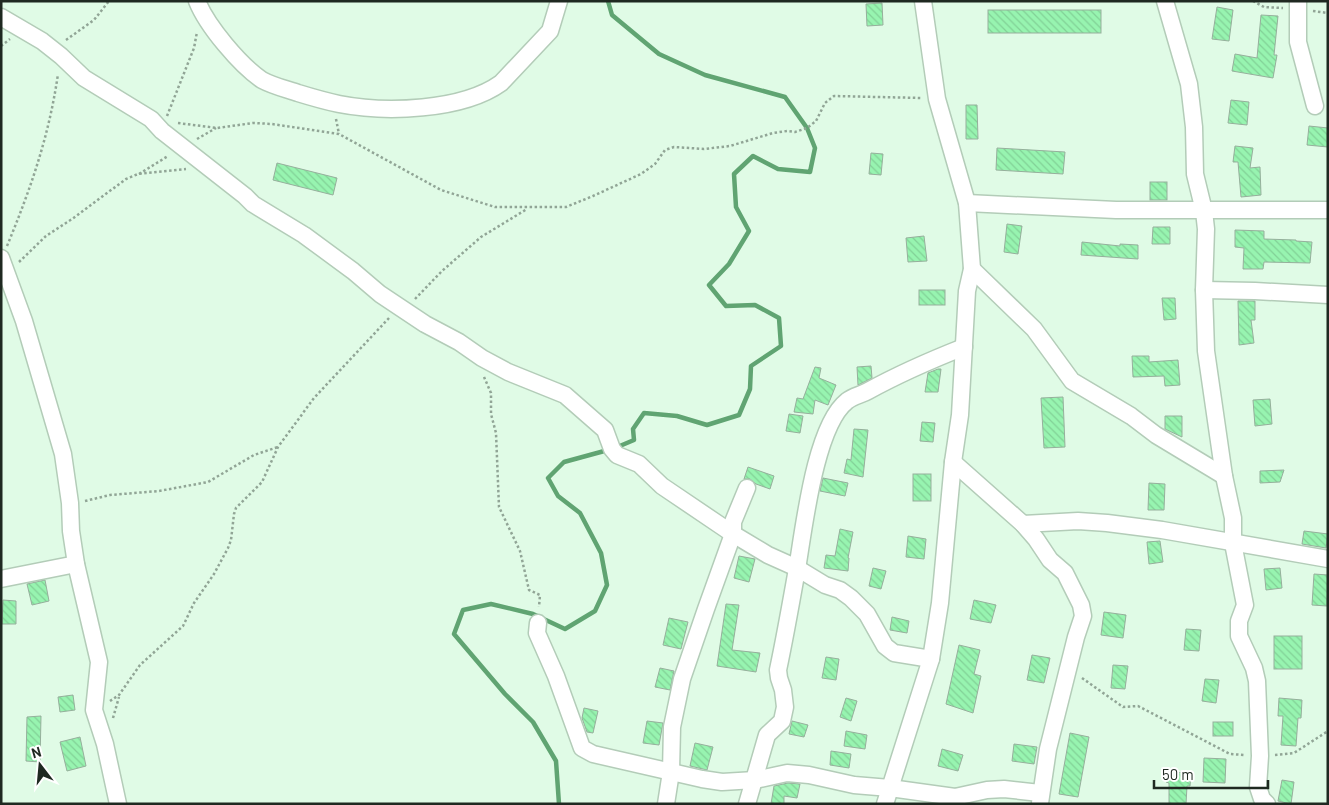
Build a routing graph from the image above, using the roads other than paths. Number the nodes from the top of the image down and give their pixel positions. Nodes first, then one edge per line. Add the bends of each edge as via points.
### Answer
1 (559, 1) edge
2 (923, 1) edge
3 (1165, 1) edge
4 (1298, 1) edge
5 (199, 5) edge
6 (1, 17) edge
7 (1315, 106) dead end
8 (967, 203) junction
9 (1328, 210) edge
10 (1204, 211) junction
11 (3, 266) edge
12 (972, 268) junction
13 (1204, 290) junction
14 (1328, 295) edge
15 (964, 347) junction
16 (953, 462) junction
17 (1224, 476) junction
18 (747, 488) dead end
19 (1023, 524) junction
20 (734, 534) junction
21 (1233, 543) junction
22 (1328, 559) edge
23 (76, 564) junction
24 (797, 568) junction
25 (1, 579) edge
26 (539, 616) road end
27 (931, 659) junction
28 (671, 772) junction
29 (755, 780) junction
30 (890, 788) junction
31 (1040, 798) edge
32 (1264, 802) edge
33 (118, 804) edge
34 (666, 804) edge
35 (747, 804) edge
36 (885, 804) edge

1 - 5 street via 550,31 492,89 451,104 380,108 338,104 263,80 215,31
2 - 8 street via 936,99
3 - 10 street via 1189,84 1195,174
4 - 7 street via 1298,42
6 - 20 street via 42,40 84,78 158,120 162,131 253,204 304,235 403,310 508,372 565,395 605,430 617,455 639,464 662,486
8 - 10 street
8 - 12 street
9 - 10 street
10 - 13 street
11 - 23 street via 24,321 63,454
12 - 15 street via 967,291
12 - 17 street via 1034,329 1072,381
13 - 14 street
13 - 17 street via 1206,351
15 - 16 street
15 - 24 street via 848,400 836,412 824,436 807,504
16 - 19 street
16 - 27 street via 940,603
17 - 21 street via 1233,518
18 - 20 street via 733,522
19 - 21 street via 1107,523
19 - 31 street via 1065,574 1083,616 1048,749
20 - 24 street
20 - 28 street via 682,679 672,728
21 - 22 street
21 - 32 street via 1245,605 1238,622 1239,636 1257,681 1258,787
23 - 25 street
23 - 33 street via 99,662 94,710
24 - 27 street via 851,598 867,614 885,646 894,653
24 - 29 street via 778,670 785,707 782,720 767,735
26 - 28 street via 537,633 582,748 593,754
27 - 30 street
28 - 29 street via 722,782
28 - 34 street
29 - 30 street via 787,773
29 - 35 street
30 - 31 street via 955,797 1004,789
30 - 36 street

